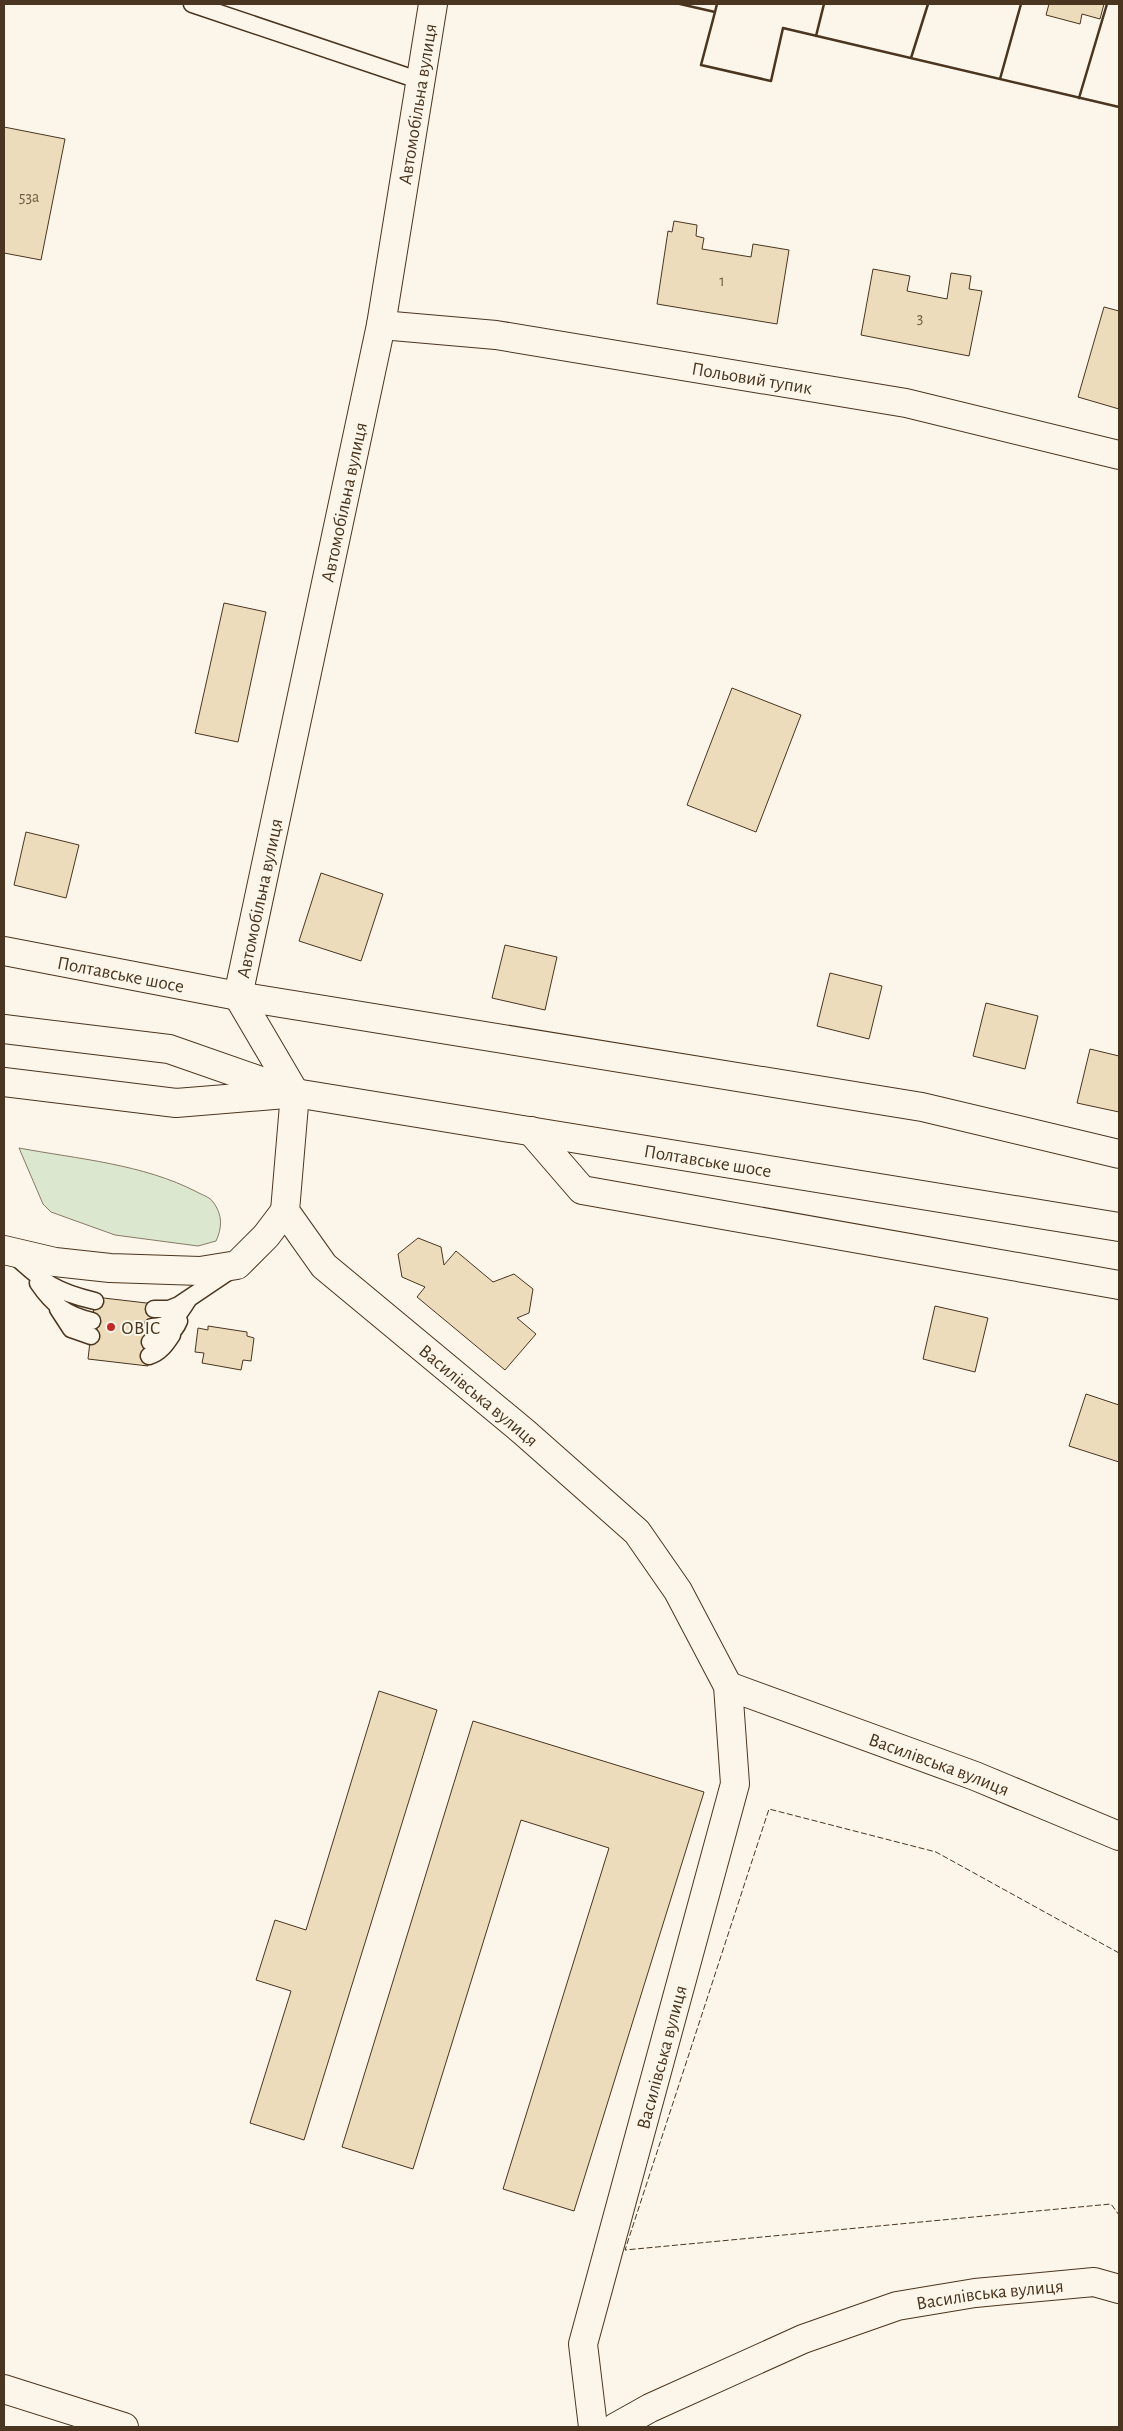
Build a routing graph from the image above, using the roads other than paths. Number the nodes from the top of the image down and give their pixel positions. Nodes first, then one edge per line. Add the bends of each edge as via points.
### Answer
1 (192, 4) edge
2 (433, 4) edge
3 (421, 81) junction
4 (381, 325) junction
5 (1119, 454) edge
6 (4, 951) edge
7 (238, 996) junction
8 (4, 1028) edge
9 (4, 1082) edge
10 (295, 1093) junction
11 (531, 1131) junction
12 (1119, 1154) edge
13 (285, 1211) junction
14 (1119, 1227) edge
15 (10, 1253) edge
16 (237, 1265) junction
17 (1119, 1285) edge
18 (95, 1301) dead end
19 (187, 1302) junction
20 (56, 1305) junction
21 (154, 1309) dead end
22 (728, 1686) junction
23 (1119, 1836) edge
24 (1119, 2289) edge
25 (4, 2389) edge
26 (124, 2427) edge
27 (593, 2427) edge
28 (616, 2427) edge

1 - 3 lane
2 - 3 main road, Автомобільна вулиця
3 - 4 main road, Автомобільна вулиця
4 - 5 main road, Польовий тупик via 496,335 906,403
4 - 7 main road, Автомобільна вулиця
6 - 7 main road, Полтавське шосе
7 - 10 main road
7 - 12 main road, Полтавське шосе via 922,1107
8 - 10 main road via 169,1049
9 - 10 main road via 176,1103
10 - 11 main road, Полтавське шосе
10 - 13 main road
11 - 14 main road, Полтавське шосе
11 - 17 main road via 582,1190
13 - 16 main road
13 - 22 main road, Василівська вулиця via 324,1266 524,1432 637,1532 678,1591
15 - 16 main road via 110,1268 200,1271
15 - 18 lane via 58,1291
15 - 20 lane
16 - 19 lane
19 - 19 lane via 175,1320 165,1325 151,1341 155,1354 166,1345
19 - 21 lane
20 - 20 lane via 73,1317 91,1335 79,1341
22 - 23 main road, Василівська вулиця via 975,1776
22 - 27 main road, Василівська вулиця via 735,1784 583,2344
24 - 28 main road, Василівська вулиця via 1094,2282 975,2292 896,2306 803,2339 650,2408
25 - 26 main road

